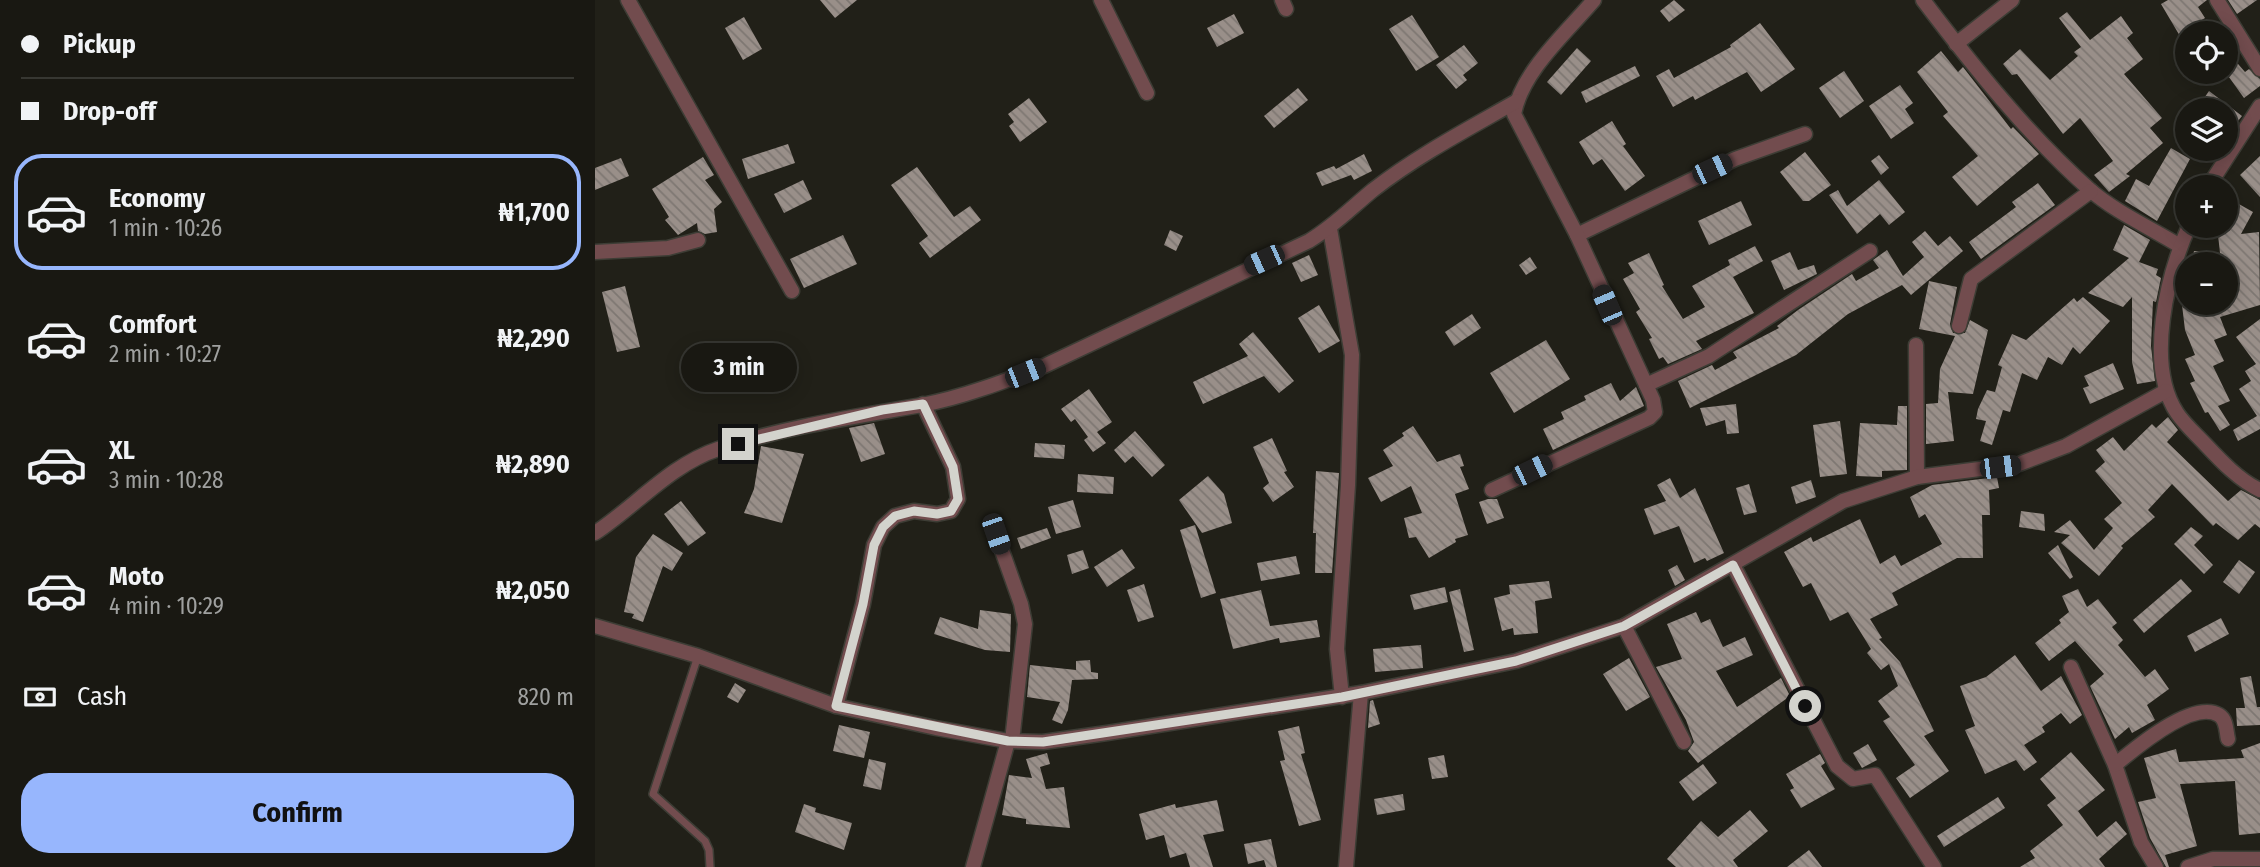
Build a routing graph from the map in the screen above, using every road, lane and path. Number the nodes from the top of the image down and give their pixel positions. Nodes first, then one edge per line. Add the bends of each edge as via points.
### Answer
1 (628, 0) edge
2 (1101, 0) edge
3 (1594, 0) edge
4 (1923, 0) edge
5 (2012, 0) edge
6 (2217, 0) edge
7 (1956, 44) junction
8 (2260, 69) edge
9 (1147, 93) dead end
10 (1517, 101) junction
11 (2260, 106) edge
12 (1805, 134) dead end
13 (2216, 175) edge
14 (2091, 191) junction
15 (1330, 229) junction
16 (1577, 235) junction
17 (2184, 238) edge
18 (698, 240) dead end
19 (2180, 246) junction
20 (1870, 251) dead end
21 (595, 252) edge
22 (792, 291) dead end
23 (1959, 326) dead end
24 (1916, 345) dead end
25 (1646, 385) junction
26 (2167, 391) junction
27 (923, 404) junction
28 (1917, 477) junction
29 (2260, 489) edge
30 (1492, 490) dead end
31 (595, 533) edge
32 (996, 534) dead end
33 (1733, 565) junction
34 (595, 626) edge
35 (1624, 626) junction
36 (698, 656) junction
37 (2071, 667) dead end
38 (1361, 693) junction
39 (1342, 697) junction
40 (836, 706) junction
41 (2228, 739) dead end
42 (1010, 741) junction
43 (1685, 742) dead end
44 (2115, 765) junction
45 (2260, 859) edge
46 (710, 867) edge
47 (973, 867) edge
48 (1346, 867) edge
49 (1934, 867) edge
50 (2156, 867) edge
51 (2188, 867) edge

1 - 22 street
2 - 9 street
3 - 10 street
4 - 7 street
5 - 7 street
6 - 8 street
7 - 14 street
10 - 15 street via 1430,150 1372,191
10 - 16 street via 1514,114 1518,124
11 - 13 street
12 - 16 street via 1735,159
14 - 19 street
14 - 23 street via 1971,279
15 - 27 street via 1044,366
15 - 39 street via 1352,355 1337,649
16 - 25 street
17 - 19 street
18 - 21 street via 668,248
19 - 26 street via 2158,355
20 - 25 street via 1709,356
24 - 28 street
25 - 30 street via 1655,412 1649,418
26 - 28 street via 2066,446 2019,464
26 - 29 street via 2177,414 2212,452 2249,485
27 - 31 street via 717,449 671,473
27 - 40 street via 953,467 958,499 951,511 914,511 895,516 883,527 874,545
28 - 33 street via 1843,501
32 - 42 street via 1025,624
33 - 35 street
33 - 49 street via 1837,766 1853,779 1875,775
34 - 36 street
35 - 38 street via 1516,661
35 - 43 street
36 - 40 street
36 - 46 lane via 653,794 705,841
37 - 44 street
38 - 39 street
38 - 48 street
39 - 42 street via 1043,742
40 - 42 street
41 - 44 street via 2218,714 2186,717 2153,734
42 - 47 street
44 - 50 street via 2141,842
45 - 51 street via 2213,859

